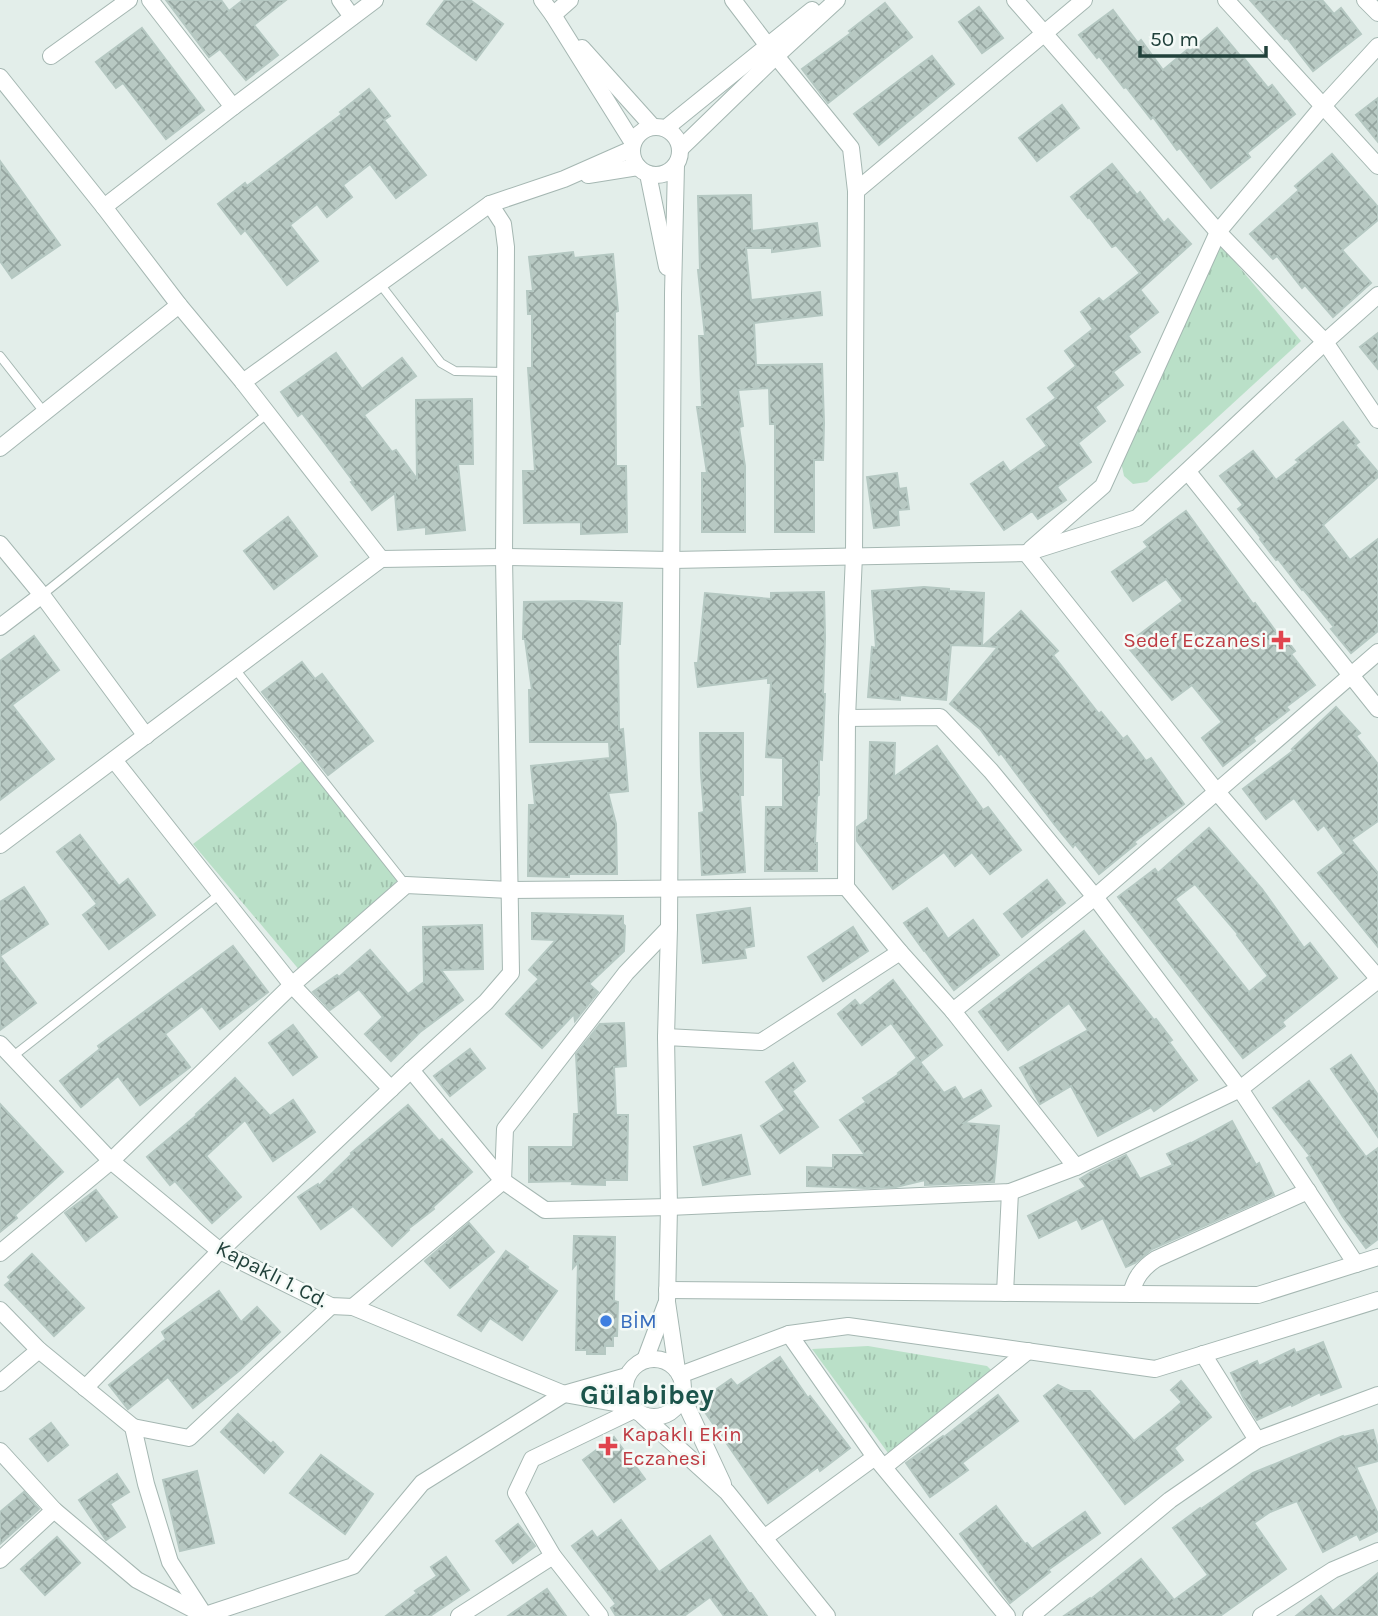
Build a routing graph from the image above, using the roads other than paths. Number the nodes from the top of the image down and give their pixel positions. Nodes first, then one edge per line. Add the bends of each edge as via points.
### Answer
1 (129, 0) edge
2 (150, 0) edge
3 (340, 0) edge
4 (375, 0) edge
5 (542, 0) edge
6 (570, 0) edge
7 (733, 0) edge
8 (825, 0) edge
9 (837, 0) edge
10 (1015, 0) edge
11 (1084, 0) edge
12 (1226, 0) edge
13 (1365, 0) edge
14 (1378, 13) edge
15 (553, 15) junction
16 (352, 17) junction
17 (1044, 33) junction
18 (1378, 46) edge
19 (772, 51) junction
20 (51, 56) dead end
21 (0, 78) edge
22 (1323, 106) junction
23 (233, 107) junction
24 (660, 127) junction
25 (633, 146) junction
26 (681, 148) junction
27 (676, 165) junction
28 (1378, 166) edge
29 (643, 171) junction
30 (565, 179) junction
31 (856, 191) junction
32 (490, 204) junction
33 (104, 207) junction
34 (1218, 232) junction
35 (380, 284) junction
36 (673, 294) junction
37 (1378, 295) edge
38 (179, 304) junction
39 (1325, 342) junction
40 (0, 356) edge
41 (505, 372) junction
42 (243, 382) junction
43 (44, 412) junction
44 (267, 414) junction
45 (1378, 420) edge
46 (0, 448) edge
47 (1188, 471) junction
48 (0, 544) edge
49 (1026, 553) junction
50 (854, 555) junction
51 (504, 556) junction
52 (381, 559) junction
53 (672, 560) junction
54 (42, 595) junction
55 (0, 628) edge
56 (1378, 652) edge
57 (236, 669) junction
58 (1352, 676) junction
59 (1378, 709) edge
60 (847, 718) junction
61 (146, 736) junction
62 (114, 760) junction
63 (1217, 792) junction
64 (0, 845) edge
65 (406, 885) junction
66 (846, 887) junction
67 (669, 888) junction
68 (510, 890) junction
69 (220, 894) junction
70 (1095, 897) junction
71 (669, 928) junction
72 (900, 952) junction
73 (1378, 979) edge
74 (292, 985) junction
75 (953, 1011) junction
76 (666, 1037) junction
77 (0, 1044) edge
78 (12, 1057) junction
79 (411, 1070) junction
80 (391, 1088) junction
81 (1240, 1089) junction
82 (111, 1161) junction
83 (1076, 1167) junction
84 (503, 1181) junction
85 (1308, 1191) junction
86 (1010, 1192) junction
87 (669, 1207) junction
88 (220, 1251) junction
89 (0, 1253) edge
90 (1378, 1257) edge
91 (1356, 1264) junction
92 (1005, 1293) junction
93 (1130, 1294) junction
94 (667, 1296) junction
95 (1378, 1300) edge
96 (331, 1306) junction
97 (353, 1307) junction
98 (0, 1310) edge
99 (789, 1334) junction
100 (39, 1350) junction
101 (1028, 1351) junction
102 (1203, 1354) junction
103 (645, 1360) junction
104 (679, 1373) junction
105 (627, 1376) junction
106 (0, 1383) edge
107 (85, 1388) junction
108 (564, 1394) junction
109 (1378, 1395) edge
110 (682, 1396) junction
111 (636, 1411) junction
112 (133, 1427) junction
113 (1257, 1440) junction
114 (0, 1451) edge
115 (879, 1462) junction
116 (727, 1492) junction
117 (54, 1510) junction
118 (764, 1538) junction
119 (1378, 1551) edge
120 (553, 1556) junction
121 (0, 1560) edge
122 (1035, 1615) edge
123 (204, 1616) edge
124 (459, 1616) edge
125 (600, 1616) edge
126 (827, 1616) edge
127 (1007, 1616) edge
128 (1261, 1616) edge

1 - 20 street
2 - 23 street
3 - 16 street
4 - 16 street
5 - 15 street
6 - 15 street
7 - 19 street
8 - 19 street
9 - 19 street
10 - 17 street
11 - 17 street
12 - 22 street
13 - 14 street
15 - 24 street
15 - 25 street
16 - 23 street
17 - 31 street
17 - 34 street
18 - 22 street
19 - 24 street
19 - 26 street
19 - 31 street via 851,148
21 - 33 street
22 - 28 street
22 - 34 street
23 - 33 street
24 - 25 street via 641,132
24 - 26 street via 676,136
25 - 29 street via 632,156
25 - 30 street
26 - 27 street
27 - 29 street via 664,174
27 - 36 street
29 - 30 street
29 - 36 street
30 - 32 street
31 - 50 street
32 - 35 street
32 - 41 street via 503,224 506,247
33 - 38 street
34 - 39 street
34 - 49 street via 1103,486
35 - 41 lane via 441,363 455,371
35 - 42 street
36 - 53 street
37 - 39 street
38 - 42 street
38 - 43 street
39 - 45 street
39 - 47 street
40 - 43 lane
41 - 51 street
42 - 44 street
43 - 46 street
44 - 52 street
44 - 54 lane
47 - 49 street via 1138,518
47 - 58 street
48 - 54 street
49 - 50 street
49 - 63 street
50 - 53 street
50 - 60 street
51 - 52 street
51 - 53 street
51 - 68 street
52 - 57 street
53 - 67 street
54 - 55 street
54 - 61 street
56 - 58 street
57 - 61 street
57 - 65 lane
58 - 59 street
58 - 63 street
60 - 66 street
60 - 70 street via 940,718 991,771
61 - 62 street
62 - 64 street
62 - 69 street
63 - 70 street
63 - 73 street
65 - 68 street
65 - 74 street
66 - 67 street
66 - 72 street
67 - 68 street
67 - 71 street
68 - 79 street via 510,973 486,1002
69 - 74 street
69 - 78 lane
70 - 75 street
70 - 81 street
71 - 76 street
71 - 84 street via 626,973 505,1129
72 - 75 street
72 - 76 street via 761,1042
73 - 81 street
74 - 80 street
74 - 82 street
75 - 83 street
76 - 87 street
77 - 78 street, Kapaklı 1. Cd.
78 - 82 street, Kapaklı 1. Cd.
79 - 80 street
79 - 84 street
80 - 88 street
81 - 83 street
81 - 85 street
82 - 88 street, Kapaklı 1. Cd.
82 - 89 street
83 - 86 street
84 - 87 street via 545,1210
84 - 97 street
85 - 91 street
85 - 93 street via 1156,1259 1141,1271
86 - 87 street
86 - 92 street
87 - 94 street
88 - 96 street, Kapaklı 1. Cd.
88 - 107 street
90 - 91 street
91 - 93 street via 1258,1295
92 - 93 street
92 - 94 street
94 - 103 street
94 - 104 street
95 - 102 street
96 - 97 street, Kapaklı 1. Cd.
96 - 112 street via 189,1437
97 - 108 street, Kapaklı 1. Cd.
98 - 100 street
99 - 101 street via 848,1326
99 - 104 street
99 - 115 street
100 - 106 street
100 - 107 street
101 - 102 street via 1155,1369
101 - 115 street
102 - 113 street
103 - 104 street via 668,1362
103 - 105 street
104 - 110 street
105 - 108 street
105 - 111 street via 626,1399
107 - 112 street
108 - 111 street, Kapaklı 1. Cd.
108 - 123 street via 422,1483 353,1566
109 - 113 street
110 - 111 street via 667,1415 655,1418
110 - 116 street
111 - 116 street
111 - 120 street via 532,1459 516,1493
112 - 123 street via 170,1562
113 - 122 street via 1170,1500
114 - 117 street
115 - 118 street
115 - 127 street
116 - 118 street
117 - 121 street
117 - 123 street via 137,1580
118 - 126 street
119 - 128 street via 1334,1570
120 - 124 street
120 - 125 street

